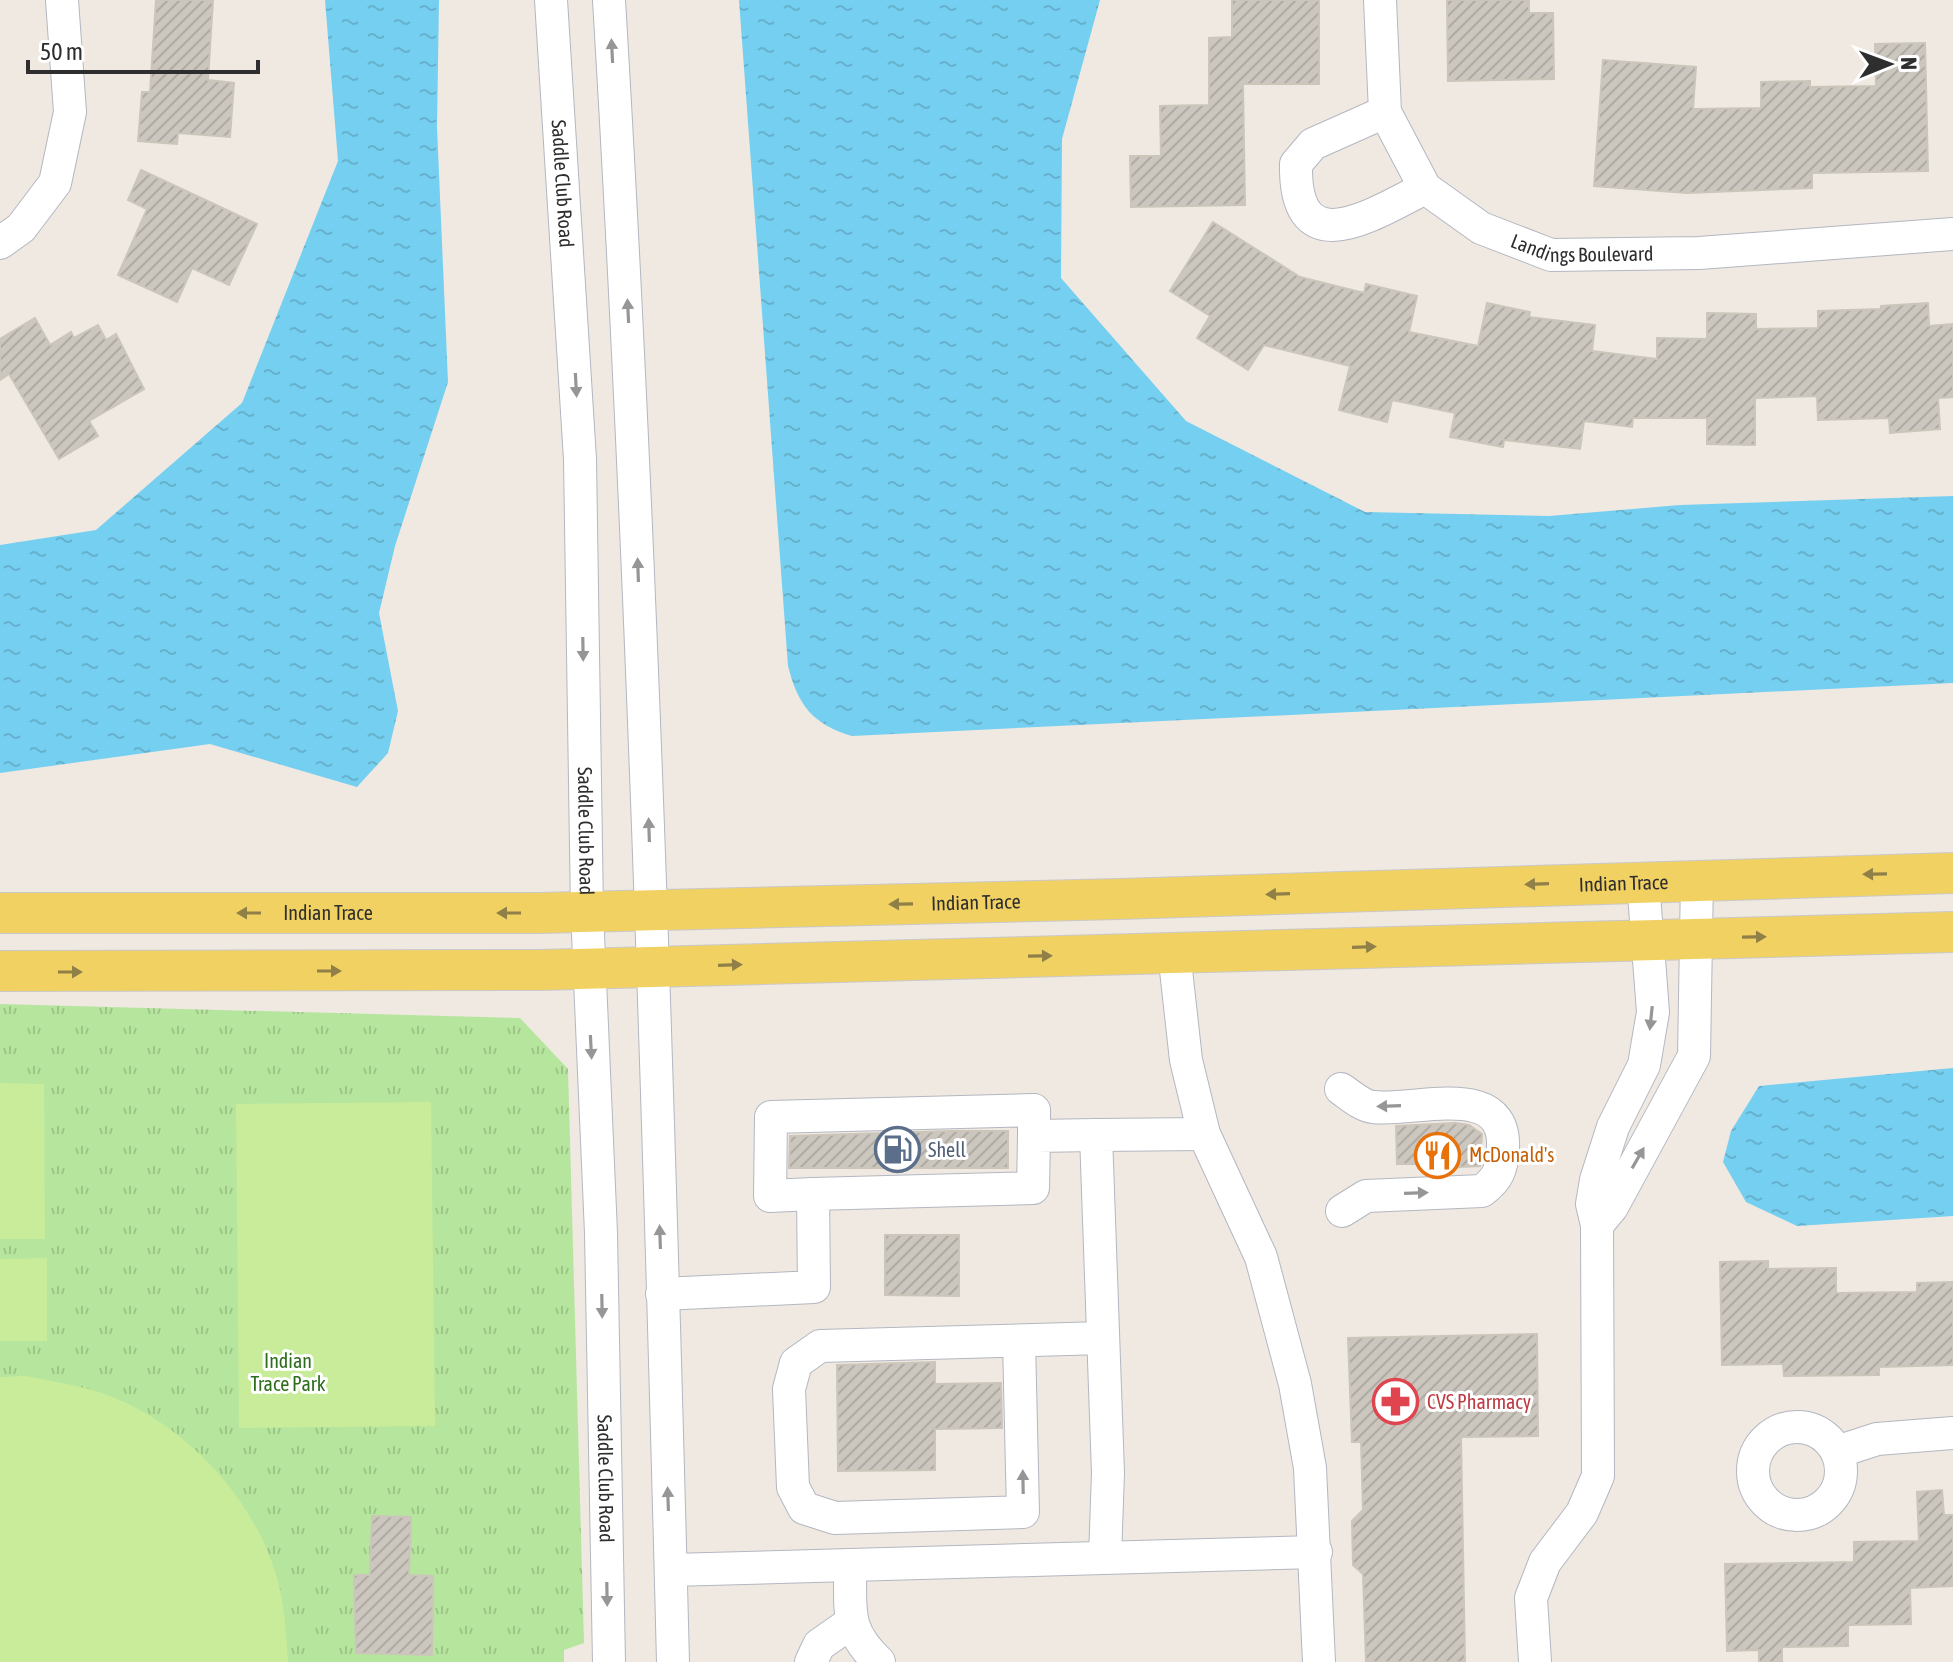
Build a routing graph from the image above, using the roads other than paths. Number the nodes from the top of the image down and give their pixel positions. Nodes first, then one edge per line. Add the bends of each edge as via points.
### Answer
1 (62, 0) edge
2 (551, 0) edge
3 (609, 0) edge
4 (1380, 0) edge
5 (1385, 112) junction
6 (1425, 188) junction
7 (1953, 234) edge
8 (0, 243) edge
9 (1953, 873) edge
10 (1697, 879) junction
11 (1643, 881) junction
12 (652, 908) junction
13 (587, 911) junction
14 (0, 913) edge
15 (1953, 932) edge
16 (1697, 939) junction
17 (1648, 940) junction
18 (1174, 952) junction
19 (653, 967) junction
20 (588, 969) junction
21 (0, 971) edge
22 (1341, 1089) dead end
23 (1204, 1134) junction
24 (1096, 1135) junction
25 (1034, 1136) junction
26 (813, 1194) junction
27 (1342, 1211) dead end
28 (1597, 1225) junction
29 (662, 1294) junction
30 (1103, 1338) junction
31 (1019, 1341) junction
32 (1953, 1433) edge
33 (1837, 1452) dead end
34 (1316, 1552) junction
35 (1105, 1557) junction
36 (850, 1565) junction
37 (671, 1570) junction
38 (852, 1622) junction
39 (609, 1662) edge
40 (673, 1662) edge
41 (811, 1662) edge
42 (879, 1662) edge
43 (1319, 1662) edge
44 (1535, 1662) edge

1 - 8 street via 70,112 55,183 21,228
2 -> 13 street, Saddle Club Road via 580,459
12 -> 3 street via 629,326
4 - 5 street, Landings Boulevard
5 - 6 street, Landings Boulevard
5 - 6 street via 1313,144 1296,164 1295,194 1304,214 1325,226 1353,224
6 - 7 street, Landings Boulevard via 1481,228 1551,255 1699,253
9 -> 10 main road, Indian Trace
10 - 11 main road, Indian Trace
10 - 16 street
11 -> 12 main road, Indian Trace
11 - 17 street
12 - 13 main road, Indian Trace
12 - 19 street
13 -> 14 main road, Indian Trace
13 - 20 street, Saddle Club Road
16 -> 15 main road
16 - 17 main road
28 -> 16 street via 1612,1207 1694,1056
18 -> 17 main road
17 -> 28 street via 1653,1012 1644,1065 1613,1127 1596,1180 1592,1204
19 -> 18 main road
18 - 23 street via 1186,1060
19 - 20 main road
29 -> 19 street
21 -> 20 main road
20 -> 39 street, Saddle Club Road via 601,1233
27 -> 22 street via 1366,1196 1482,1191 1496,1180 1504,1145 1494,1115 1479,1105 1370,1107
23 - 24 street
23 - 34 street via 1274,1297 1310,1468
24 - 25 street
24 - 30 street
25 - 26 street via 1033,1188
25 - 26 street via 1034,1110 771,1117 770,1196
26 - 29 street via 814,1287
28 - 44 street via 1598,1476 1582,1513 1545,1562 1531,1598
37 -> 29 street
30 - 31 street
30 - 35 street
31 -> 31 street via 820,1346 796,1363 789,1389 793,1487 804,1508 835,1518 1023,1512
32 - 33 street via 1877,1439
34 - 35 street
34 - 43 street
35 - 36 street
36 - 37 street
36 - 38 street
37 - 40 street
38 - 41 street via 819,1645
38 - 42 street via 859,1643

